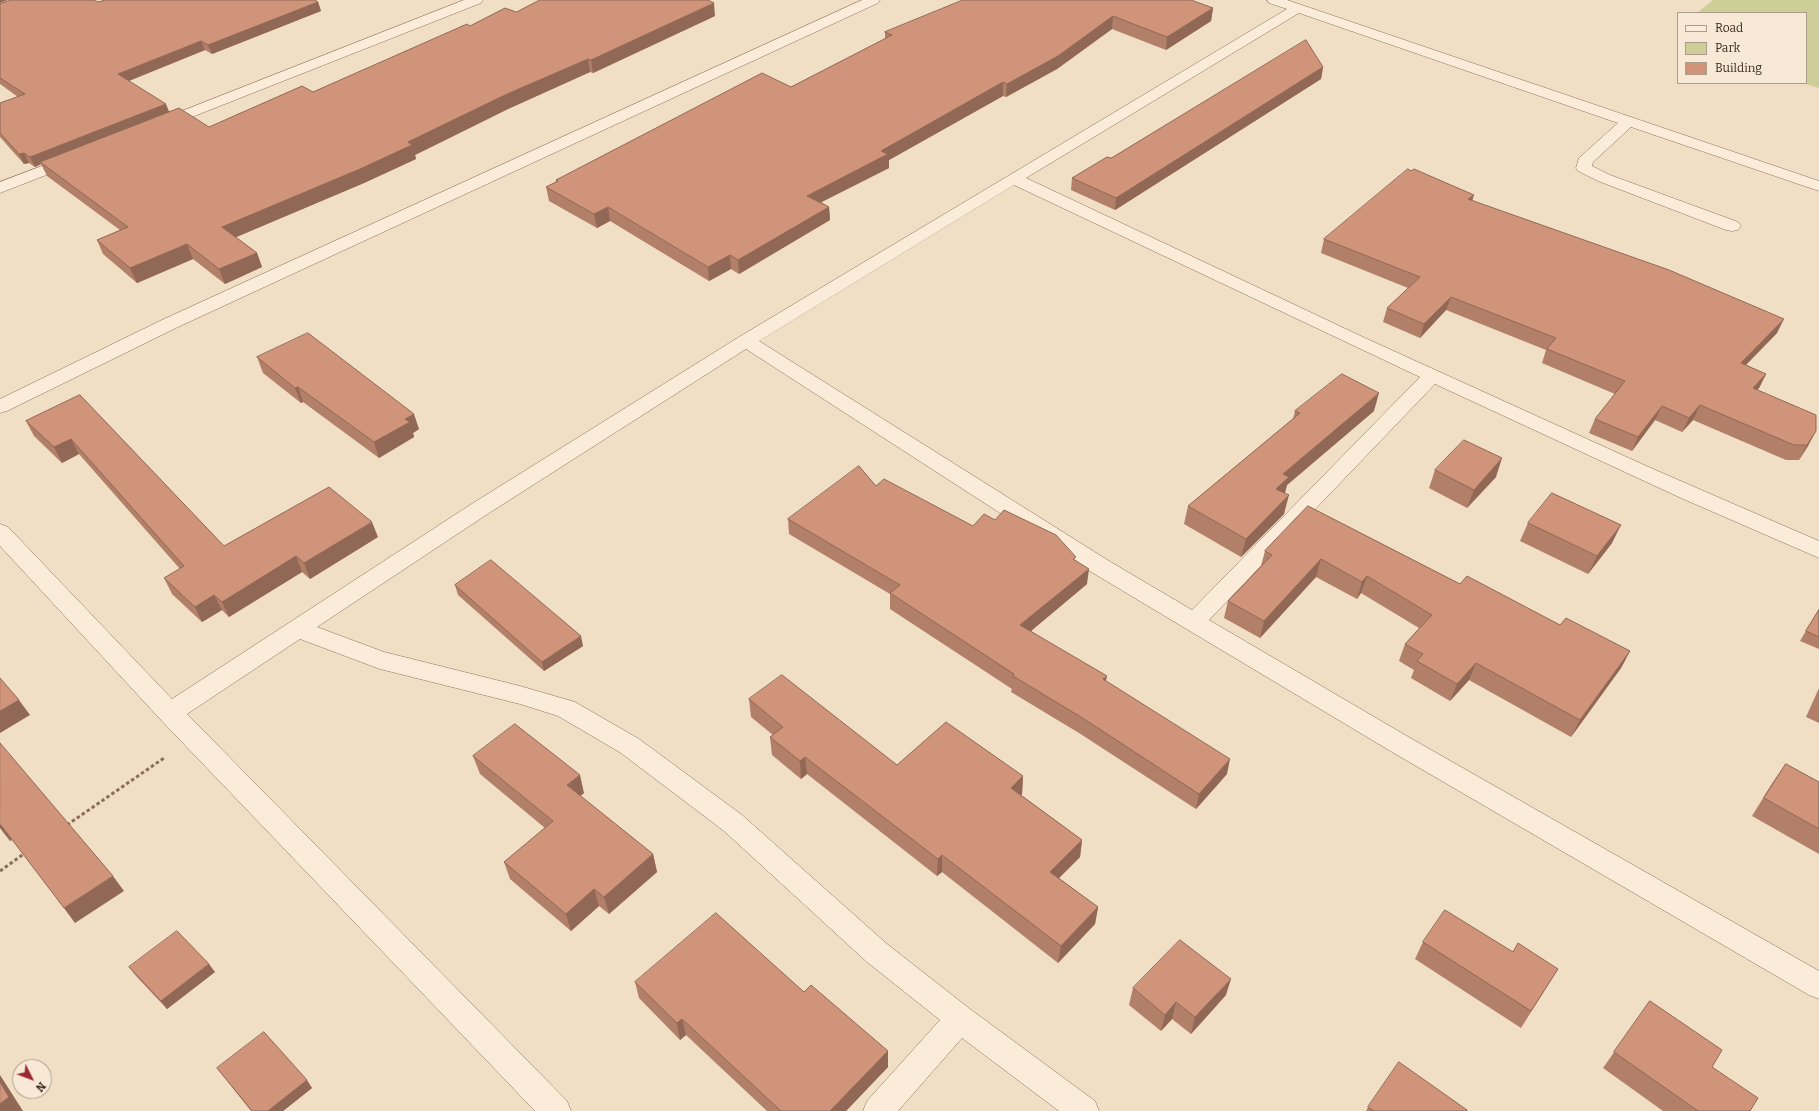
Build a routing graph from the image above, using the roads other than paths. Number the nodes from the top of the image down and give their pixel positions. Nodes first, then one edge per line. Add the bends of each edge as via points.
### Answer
1 (476, 0) edge
2 (873, 0) edge
3 (1274, 0) edge
4 (1298, 8) junction
5 (1629, 121) junction
6 (146, 130) edge
7 (87, 153) edge
8 (1015, 178) junction
9 (1819, 186) edge
10 (0, 188) edge
11 (1732, 226) dead end
12 (746, 341) junction
13 (1432, 376) junction
14 (0, 406) edge
15 (0, 532) edge
16 (1819, 550) edge
17 (1194, 622) junction
18 (298, 629) junction
19 (170, 713) junction
20 (1819, 986) edge
21 (960, 1019) junction
22 (556, 1111) edge
23 (878, 1111) edge
24 (1084, 1111) edge

1 - 6 street
2 - 14 street via 171,323
3 - 4 street
4 - 5 street
4 - 8 street
5 - 9 street
5 - 11 street via 1585,161 1584,168 1604,178
7 - 10 street
8 - 12 street
8 - 13 street via 1182,260
12 - 17 street via 1101,567
12 - 18 street via 478,510
13 - 16 street via 1707,503
13 - 17 street
15 - 19 street
17 - 20 street via 1423,758
18 - 19 street
18 - 21 street via 380,660 566,709 630,746 733,823 877,954
19 - 22 street
21 - 23 street
21 - 24 street

